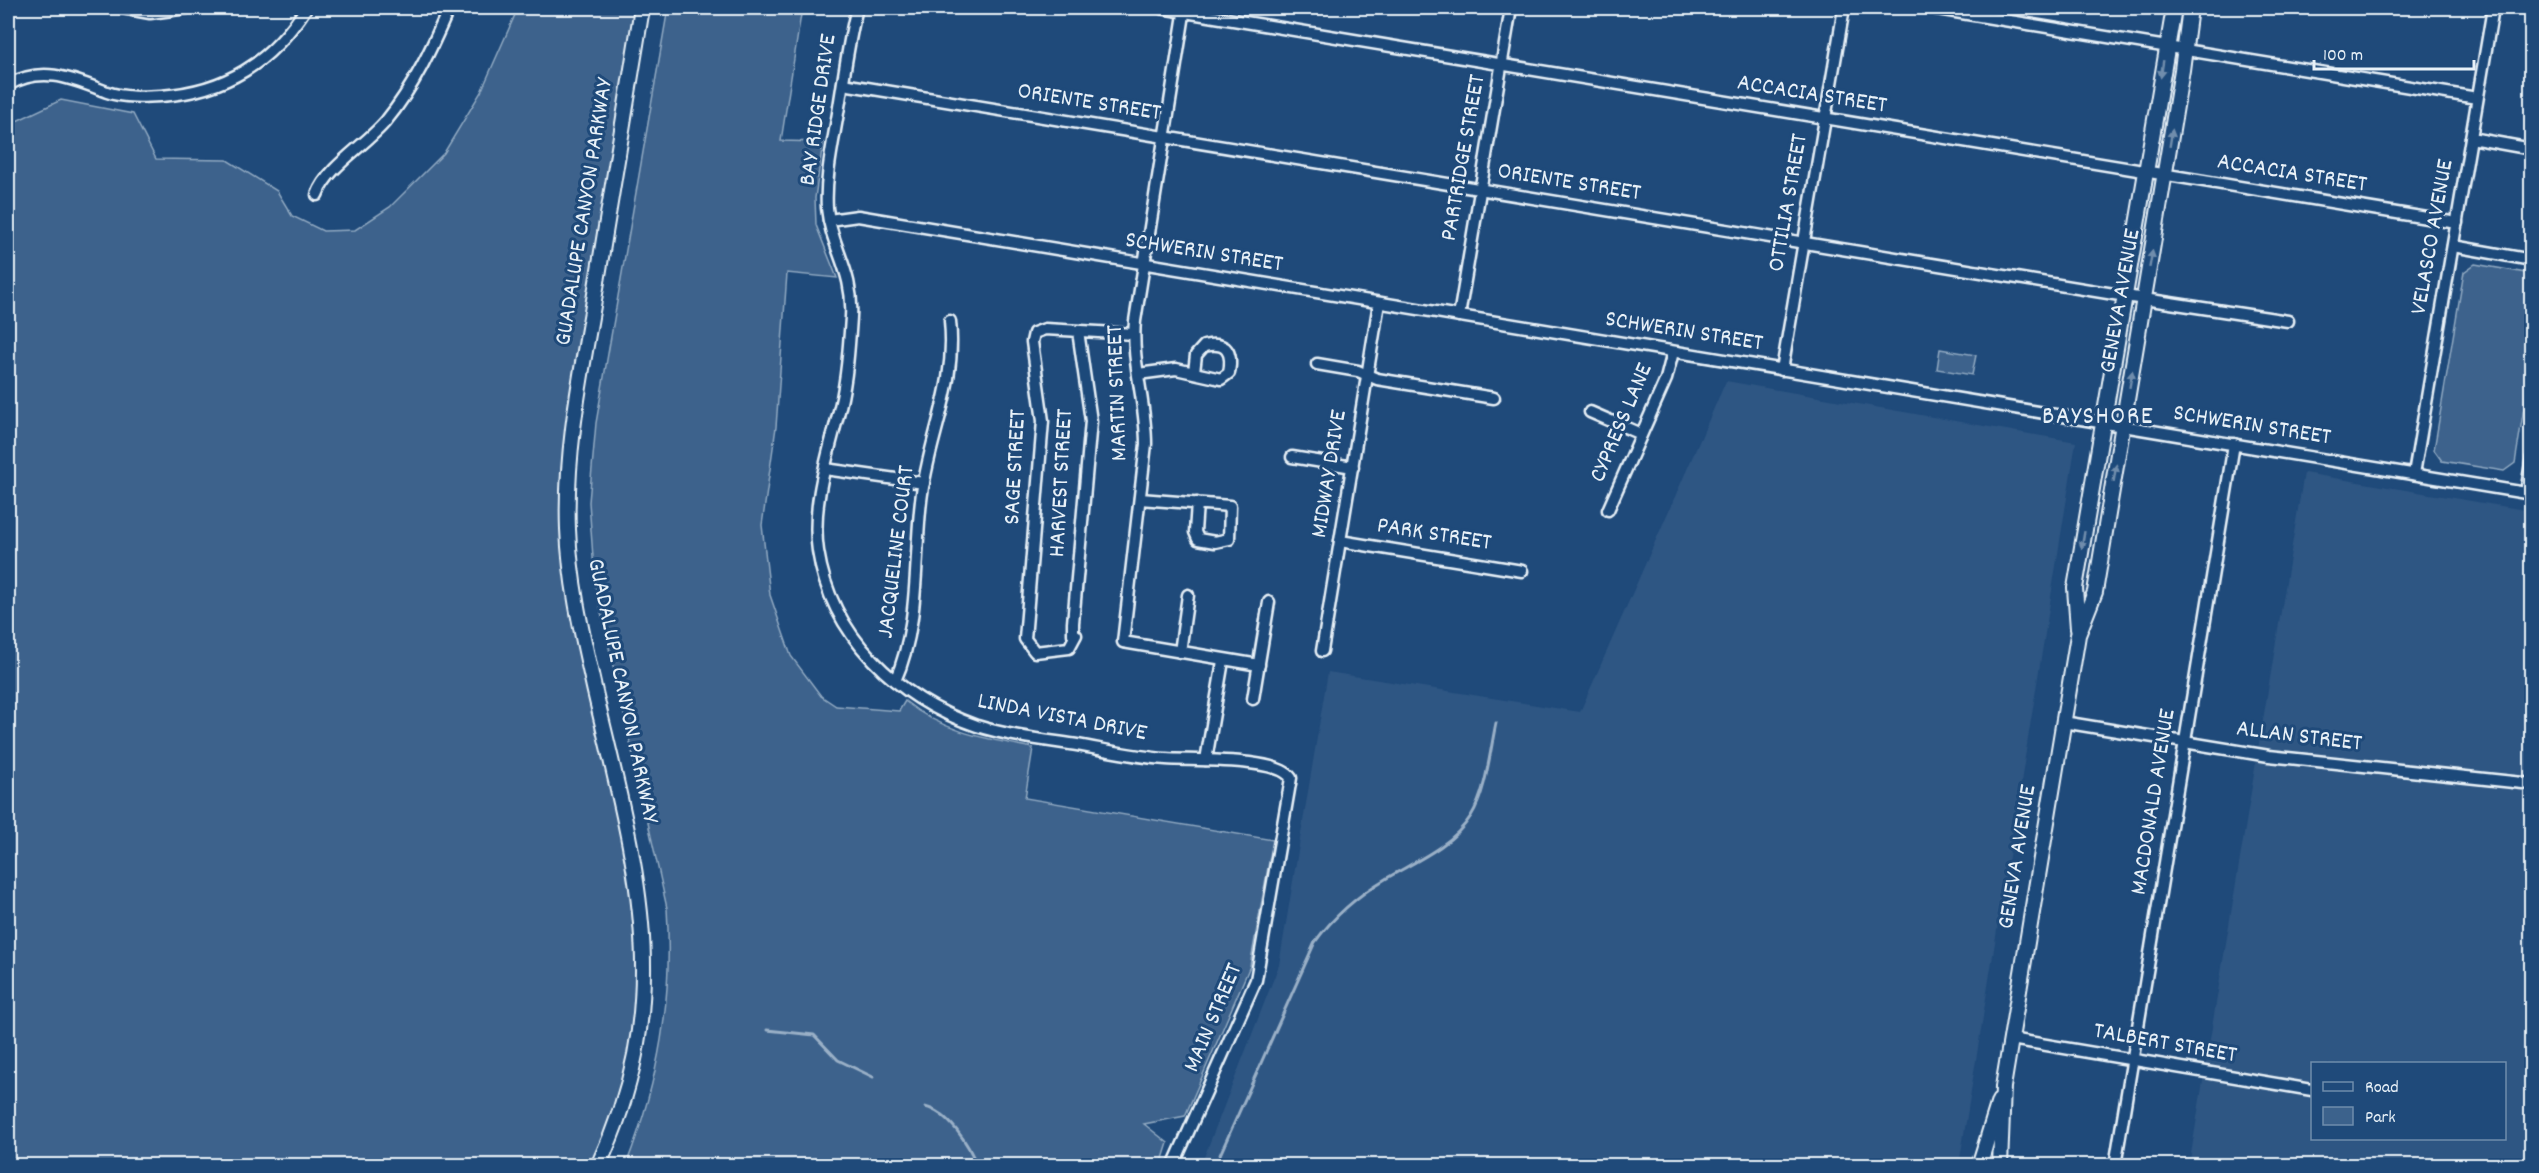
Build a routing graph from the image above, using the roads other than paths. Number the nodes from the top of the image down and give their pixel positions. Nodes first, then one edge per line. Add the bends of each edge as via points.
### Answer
1 (122, 8) edge
2 (187, 8) edge
3 (306, 8) edge
4 (449, 8) edge
5 (642, 8) edge
6 (857, 8) edge
7 (1161, 8) edge
8 (1511, 8) edge
9 (1844, 8) edge
10 (1931, 8) edge
11 (2174, 8) edge
12 (2190, 8) edge
13 (2493, 8) edge
14 (1185, 9) edge
15 (2165, 46) junction
16 (2186, 50) junction
17 (1501, 64) junction
18 (843, 84) junction
19 (8, 85) edge
20 (2477, 98) junction
21 (1825, 118) junction
22 (1164, 137) junction
23 (2471, 138) junction
24 (2532, 149) edge
25 (2145, 172) junction
26 (2164, 175) junction
27 (1480, 190) junction
28 (317, 195) dead end
29 (829, 220) junction
30 (2457, 223) junction
31 (1804, 243) junction
32 (2453, 246) junction
33 (2532, 260) edge
34 (1144, 264) junction
35 (2124, 296) junction
36 (2144, 300) junction
37 (1379, 303) junction
38 (1459, 316) junction
39 (950, 321) dead end
40 (2288, 321) dead end
41 (1078, 331) junction
42 (1134, 334) junction
43 (1673, 351) junction
44 (1317, 363) dead end
45 (1782, 370) junction
46 (1194, 372) dead end
47 (1138, 374) junction
48 (1367, 375) junction
49 (1494, 398) dead end
50 (1590, 412) dead end
51 (2103, 423) junction
52 (2122, 426) junction
53 (1641, 434) junction
54 (2234, 444) junction
55 (1292, 457) dead end
56 (2532, 457) edge
57 (1353, 467) junction
58 (825, 469) junction
59 (2415, 474) junction
60 (924, 483) junction
61 (2529, 493) edge
62 (1140, 499) junction
63 (1197, 503) junction
64 (1608, 510) dead end
65 (1340, 541) junction
66 (1522, 571) dead end
67 (1188, 596) dead end
68 (1269, 603) dead end
69 (2078, 634) junction
70 (1076, 635) joint
71 (1322, 651) dead end
72 (1180, 652) junction
73 (1223, 661) junction
74 (1258, 665) junction
75 (896, 681) junction
76 (1253, 699) dead end
77 (2063, 722) junction
78 (2185, 742) junction
79 (1206, 760) junction
80 (1289, 774) joint
81 (2532, 784) edge
82 (2011, 1039) junction
83 (2133, 1059) junction
84 (2003, 1088) junction
85 (2311, 1090) edge
86 (598, 1166) edge
87 (1173, 1166) edge
88 (1979, 1166) edge
89 (2000, 1166) edge
90 (2115, 1166) edge

1 - 2 street via 150,13
3 - 19 street via 289,34 263,59 220,85 190,94 138,98 106,92 54,74 28,76
4 - 28 street via 402,100 377,132 324,180
5 - 86 main road, GUADALUPE CANYON PARKWAY via 575,415 568,484 575,600 633,853 644,947 641,1019 633,1066
6 - 18 street, BAY RIDGE DRIVE
7 - 14 street, ACCACIA STREET
8 - 17 street, PARTRIDGE STREET
9 - 21 street, OTTILIA STREET
10 - 15 street
11 - 15 main road, GENEVA AVENUE
12 - 16 main road, GENEVA AVENUE
13 - 20 street, VELASCO AVENUE
14 - 17 street, ACCACIA STREET
14 - 22 street, MARTIN STREET
15 - 16 street
15 -> 25 main road, GENEVA AVENUE
16 - 20 street
26 -> 16 main road, GENEVA AVENUE
17 - 21 street, ACCACIA STREET
17 - 27 street, PARTRIDGE STREET
18 - 22 street, ORIENTE STREET
18 - 29 street, BAY RIDGE DRIVE via 827,199
20 - 23 street, VELASCO AVENUE
21 - 25 street, ACCACIA STREET
21 - 31 street, OTTILIA STREET
22 - 27 street, ORIENTE STREET
22 - 34 street, MARTIN STREET
23 - 24 street
23 - 30 street, VELASCO AVENUE
25 - 26 street, ACCACIA STREET
25 - 35 main road, GENEVA AVENUE
26 - 30 street, ACCACIA STREET
36 -> 26 main road, GENEVA AVENUE
27 - 31 street, ORIENTE STREET
27 - 38 street, PARTRIDGE STREET
29 - 34 street, SCHWERIN STREET via 858,216
29 - 58 street, LINDA VISTA DRIVE via 848,273 852,300 843,390
30 - 32 street, VELASCO AVENUE
31 - 35 street, ORIENTE STREET
31 - 45 street, OTTILIA STREET
32 - 33 street
32 - 59 street, VELASCO AVENUE
34 - 37 street, SCHWERIN STREET
34 - 42 street, MARTIN STREET
35 - 36 street, ORIENTE STREET
35 - 51 main road, GENEVA AVENUE
36 - 40 street, ORIENTE STREET
52 -> 36 main road, GENEVA AVENUE
37 - 38 street, SCHWERIN STREET
37 - 48 street, MIDWAY DRIVE
38 - 43 street, SCHWERIN STREET
39 - 60 street, JACQUELINE COURT via 949,380
41 - 42 street, SAGE STREET
41 - 70 street, HARVEST STREET via 1091,421 1073,623
41 - 70 street, SAGE STREET via 1045,328 1034,333 1032,342 1043,422 1025,639 1035,652 1056,652 1069,648
42 - 47 street, MARTIN STREET
43 - 45 street, SCHWERIN STREET
43 - 53 street, CYPRESS LANE via 1666,379
44 - 48 street
45 - 51 street, SCHWERIN STREET
46 - 47 street via 1176,369
47 - 62 street, MARTIN STREET via 1146,430
48 - 49 street
48 - 57 street, MIDWAY DRIVE
50 - 53 street
51 - 52 street, SCHWERIN STREET
51 -> 69 main road, GENEVA AVENUE via 2075,588
52 - 54 street, SCHWERIN STREET
69 -> 52 main road, GENEVA AVENUE via 2095,591
53 - 64 street, CYPRESS LANE
54 - 59 street, SCHWERIN STREET
54 - 78 street, MACDONALD AVENUE
55 - 57 street
56 - 61 street
57 - 65 street, MIDWAY DRIVE
58 - 60 street
58 - 75 street, LINDA VISTA DRIVE via 817,526 829,595 850,634
59 - 61 street, SCHWERIN STREET
60 - 75 street, JACQUELINE COURT via 916,587 904,658
62 - 63 street
62 - 72 street, MARTIN STREET via 1123,642
63 - 63 street via 1230,506 1229,539 1198,539
65 - 66 street, PARK STREET
65 - 71 street, MIDWAY DRIVE
67 - 72 street
68 - 74 street
69 - 77 main road, GENEVA AVENUE
72 - 73 street, MARTIN STREET
73 - 74 street, MARTIN STREET
73 - 79 street
74 - 76 street
75 - 79 street, LINDA VISTA DRIVE via 942,711 997,731 1156,758
77 - 78 street, ALLAN STREET
77 - 82 main road, GENEVA AVENUE
78 - 81 street, ALLAN STREET via 2269,756
78 - 83 street, MACDONALD AVENUE
79 - 80 street, LINDA VISTA DRIVE via 1272,768
80 - 87 street, MAIN STREET via 1292,782 1256,980
82 - 83 street, TALBERT STREET
82 - 84 main road, GENEVA AVENUE
83 - 85 street, TALBERT STREET
83 - 90 street, MACDONALD AVENUE
84 - 88 main road, GENEVA AVENUE
84 - 89 main road, GENEVA AVENUE

